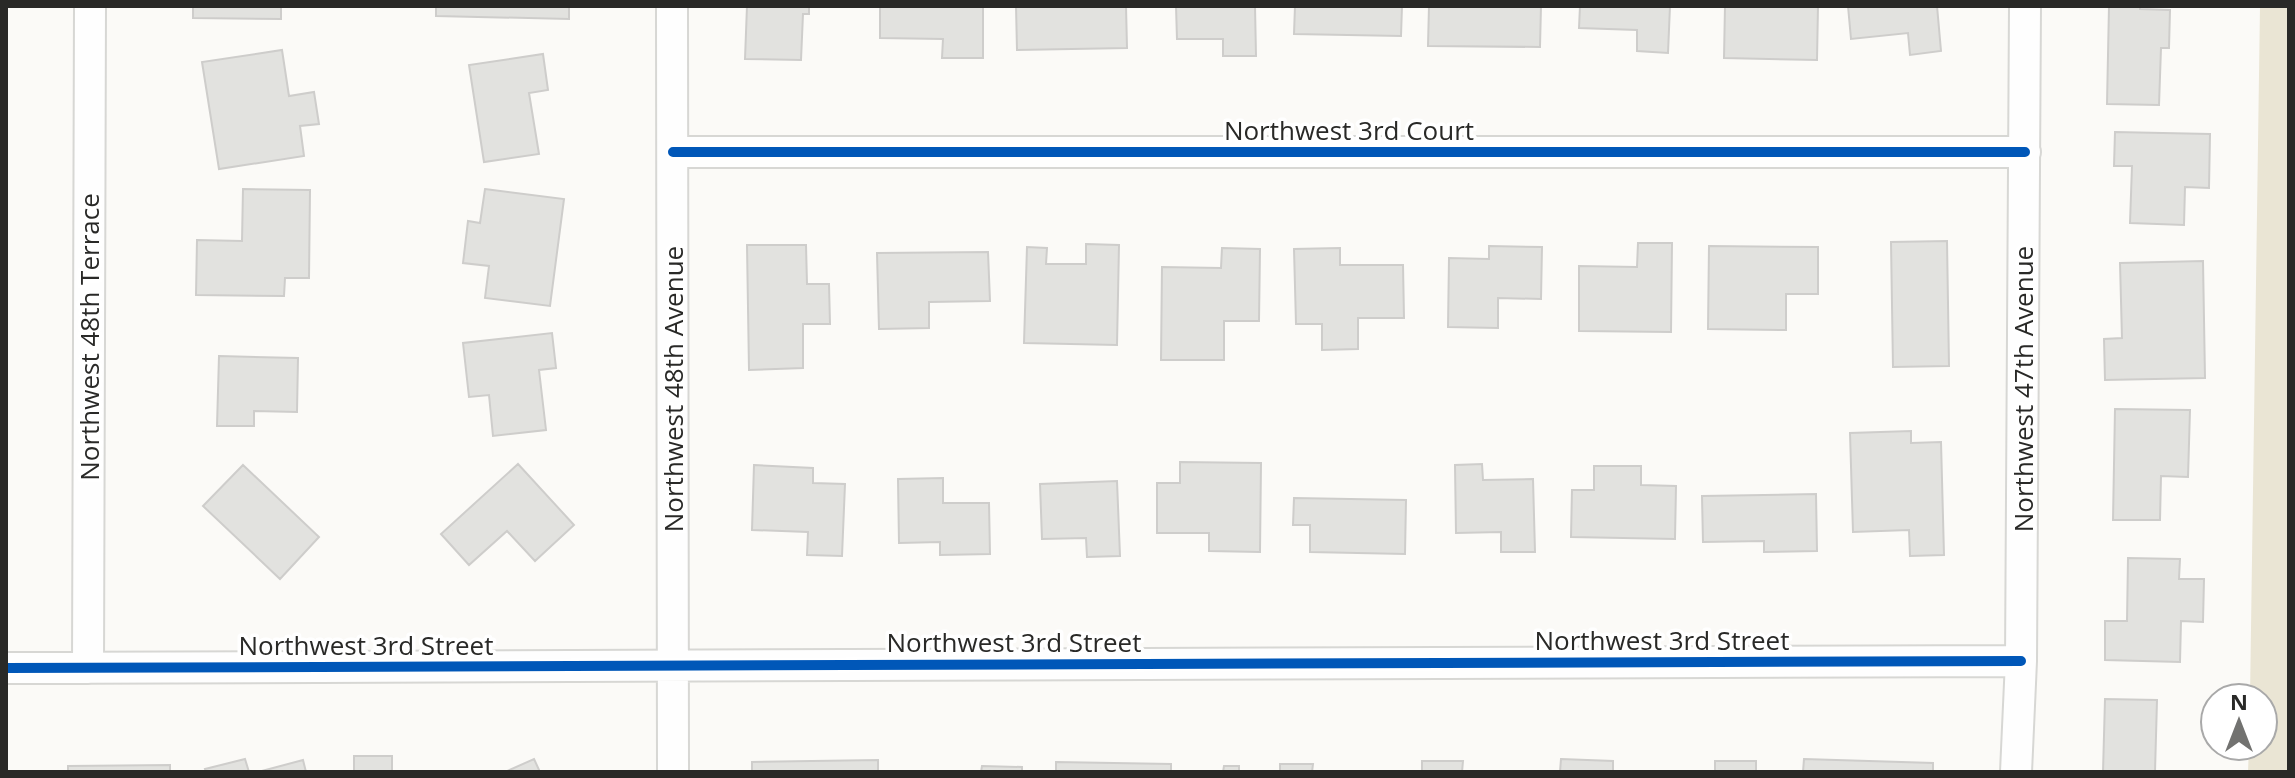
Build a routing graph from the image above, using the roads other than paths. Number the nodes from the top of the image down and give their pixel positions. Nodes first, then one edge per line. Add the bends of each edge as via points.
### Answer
1 (90, 6) edge
2 (672, 6) edge
3 (2025, 6) edge
4 (673, 152) junction
5 (2025, 152) junction
6 (2021, 661) junction
7 (674, 665) junction
8 (6, 668) edge
9 (88, 668) junction
10 (673, 772) edge
11 (2016, 772) edge

1 - 9 street, Northwest 48th Terrace
2 - 4 street, Northwest 48th Avenue
3 - 5 street, Northwest 47th Avenue
4 - 5 street, Northwest 3rd Court
4 - 7 street, Northwest 48th Avenue
5 - 6 street, Northwest 47th Avenue
6 - 7 street, Northwest 3rd Street
6 - 11 street, Northwest 47th Avenue
7 - 9 street, Northwest 3rd Street
7 - 10 street, Northwest 48th Avenue
8 - 9 street, Northwest 3rd Street

